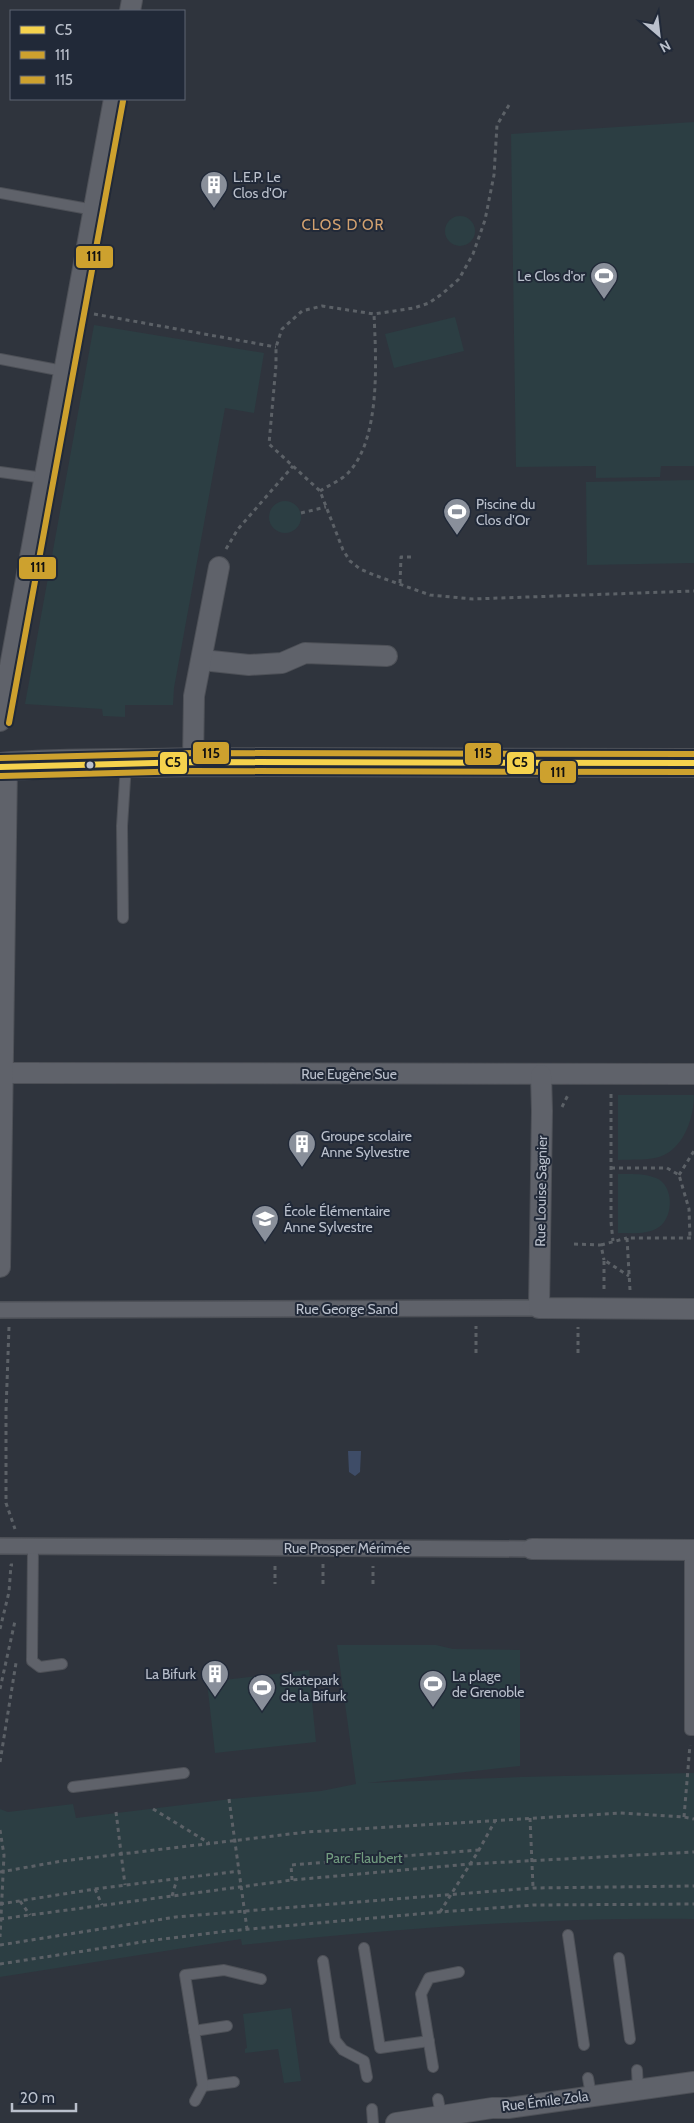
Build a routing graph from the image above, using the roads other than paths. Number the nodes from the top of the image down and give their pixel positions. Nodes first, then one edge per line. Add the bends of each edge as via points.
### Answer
1 (114, 100) edge
2 (0, 193) edge
3 (94, 210) junction
4 (0, 360) edge
5 (63, 371) junction
6 (0, 472) edge
7 (44, 478) junction
8 (219, 567) road end
9 (386, 656) dead end
10 (202, 660) junction
11 (0, 721) edge
12 (193, 762) junction
13 (694, 763) edge
14 (126, 764) junction
15 (3, 766) edge
16 (122, 918) dead end
17 (4, 1073) junction
18 (541, 1074) junction
19 (694, 1074) edge
20 (0, 1267) edge
21 (539, 1308) junction
22 (694, 1309) edge
23 (0, 1310) edge
24 (0, 1546) edge
25 (34, 1547) junction
26 (532, 1549) joint
27 (692, 1550) edge
28 (62, 1664) dead end
29 (692, 1730) edge
30 (184, 1773) dead end
31 (73, 1787) dead end
32 (568, 1935) dead end
33 (364, 1948) dead end
34 (619, 1958) dead end
35 (323, 1961) dead end
36 (459, 1972) dead end
37 (261, 1979) dead end
38 (227, 2026) dead end
39 (194, 2032) junction
40 (630, 2039) dead end
41 (429, 2041) junction
42 (584, 2045) dead end
43 (433, 2067) dead end
44 (367, 2077) dead end
45 (234, 2082) dead end
46 (694, 2082) edge
47 (202, 2086) junction
48 (195, 2101) dead end
49 (372, 2109) dead end
50 (509, 2115) edge
51 (373, 2123) edge
52 (401, 2123) edge

1 - 3 street
2 - 3 lane
3 - 5 street
4 - 5 lane
5 - 7 street
6 - 7 lane
7 - 11 street
8 - 10 street
9 - 10 street via 304,653 282,663 249,664
10 - 12 street via 194,696
12 - 13 main road
12 - 14 main road
14 - 15 main road
14 - 16 lane
15 - 17 street
17 - 18 street, Rue Eugène Sue
17 - 20 street
18 - 19 street, Rue Eugène Sue
18 - 21 street, Rue Louise Sagnier
21 - 22 street, Rue George Sand
21 - 23 street, Rue George Sand
24 - 25 street, Rue Prosper Mérimée
25 - 26 street, Rue Prosper Mérimée
25 - 28 lane via 32,1660 40,1667
26 - 27 street, Rue Prosper Mérimée
27 - 29 lane
30 - 31 lane
32 - 42 lane
33 - 41 lane via 380,2048
34 - 40 lane
35 - 44 lane via 334,2040 364,2062
36 - 41 lane via 429,1978 421,1994
37 - 39 lane via 224,1970 185,1975
38 - 39 lane
39 - 47 lane
41 - 43 lane
45 - 47 lane
46 - 50 street, Rue Émile Zola via 637,2080 590,2086
47 - 48 lane
49 - 51 lane
50 - 52 street, Rue Émile Zola via 492,2108 439,2107

